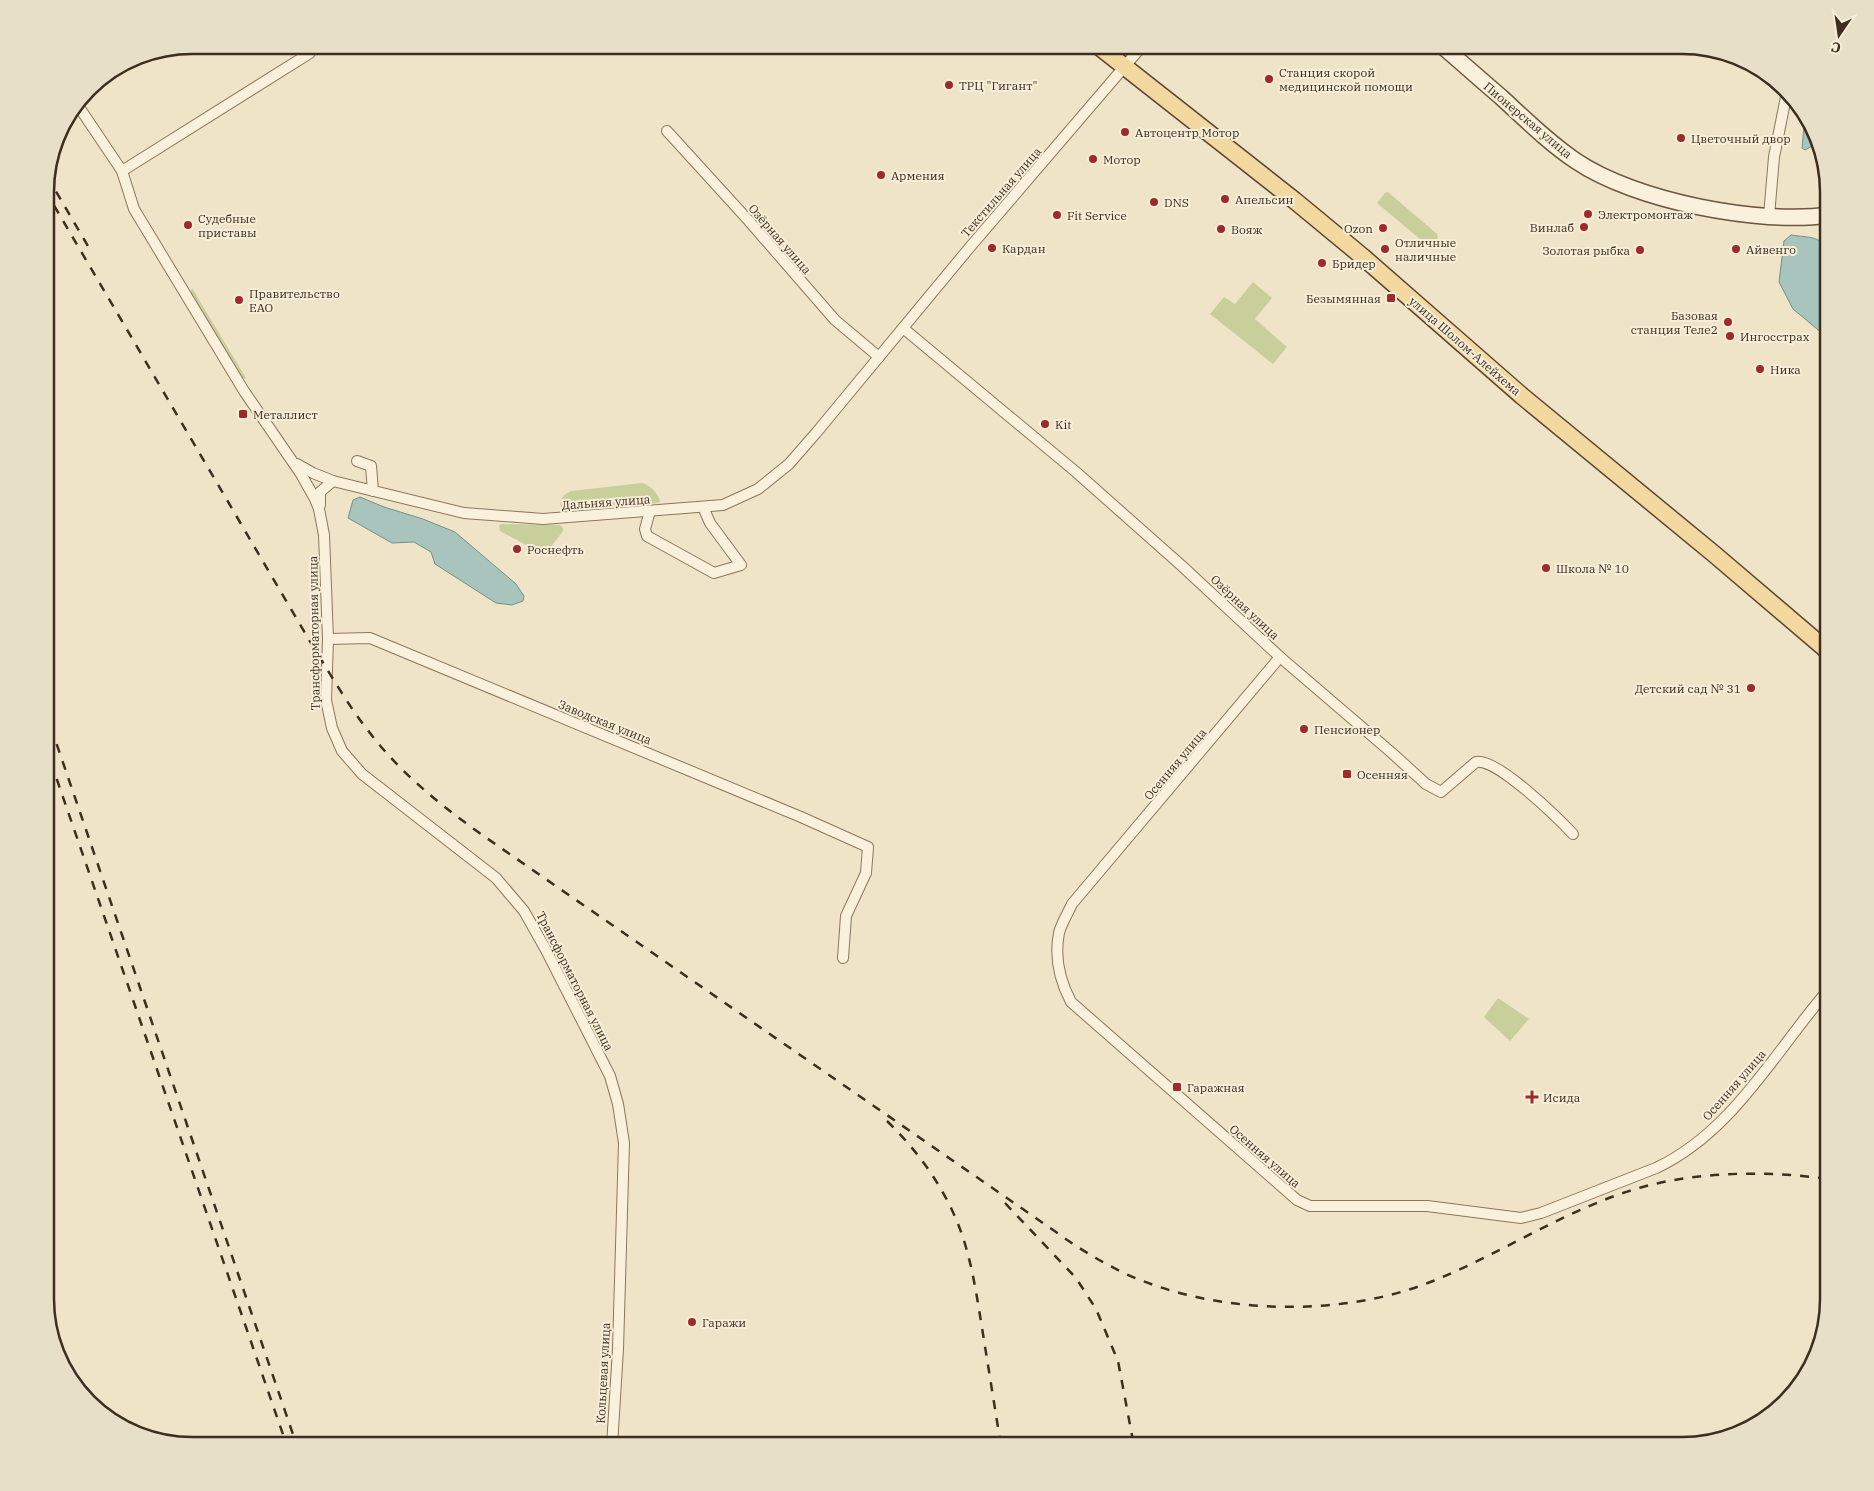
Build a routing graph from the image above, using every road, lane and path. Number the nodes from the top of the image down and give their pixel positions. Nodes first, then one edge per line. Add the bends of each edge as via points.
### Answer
1 (310, 54) dead end
2 (1108, 54) edge
3 (1136, 54) edge
4 (1451, 54) edge
5 (1124, 68) junction
6 (1785, 100) edge
7 (81, 109) edge
8 (667, 131) dead end
9 (122, 171) junction
10 (1769, 216) junction
11 (1820, 216) edge
12 (903, 328) junction
13 (879, 356) junction
14 (285, 450) junction
15 (357, 461) dead end
16 (333, 480) junction
17 (373, 491) junction
18 (703, 507) junction
19 (319, 509) junction
20 (650, 512) junction
21 (328, 639) junction
22 (1820, 644) edge
23 (1280, 657) junction
24 (1573, 834) dead end
25 (843, 958) dead end
26 (1820, 1000) edge
27 (618, 1301) joint
28 (612, 1437) edge

1 - 9 street
2 - 5 main road, улица Шолом-Алейхема
3 - 5 street, Текстильная улица
4 - 10 main road, Пионерская улица via 1555,145 1596,173 1646,194 1674,201 1723,212
5 - 12 street, Текстильная улица
5 - 22 main road, улица Шолом-Алейхема via 1294,200 1522,396
6 - 10 street via 1774,157
7 - 9 street, Трансформаторная улица
8 - 13 street, Озёрная улица via 835,320
9 - 14 street, Трансформаторная улица via 134,209 244,391
10 - 11 main road, Пионерская улица
12 - 13 street, Текстильная улица
12 - 23 street, Озёрная улица via 1076,472
13 - 18 street, Дальняя улица via 789,464 758,489 723,505
14 - 16 street, Дальняя улица via 302,468
14 - 19 street, Трансформаторная улица via 310,488
15 - 17 street via 371,466
16 - 17 street, Дальняя улица
16 - 19 street via 320,492
17 - 20 street, Дальняя улица via 484,515 543,519
18 - 20 street, Дальняя улица
18 - 20 street via 710,523 741,565 714,573 647,536 645,529
19 - 21 street, Трансформаторная улица via 324,535
21 - 25 street, Заводская улица via 370,638 868,847 866,873 846,916
21 - 27 street, Трансформаторная улица via 327,706 342,751 362,774 496,878 524,911 610,1076 624,1144
23 - 24 street, Озёрная улица via 1434,790 1441,792 1476,762 1484,762 1549,809
23 - 26 street, Осенняя улица via 1072,904 1059,932 1057,959 1062,984 1071,1002 1297,1200 1310,1206 1427,1206 1521,1218 1541,1213 1672,1161 1714,1129
27 - 28 street, Кольцевая улица

